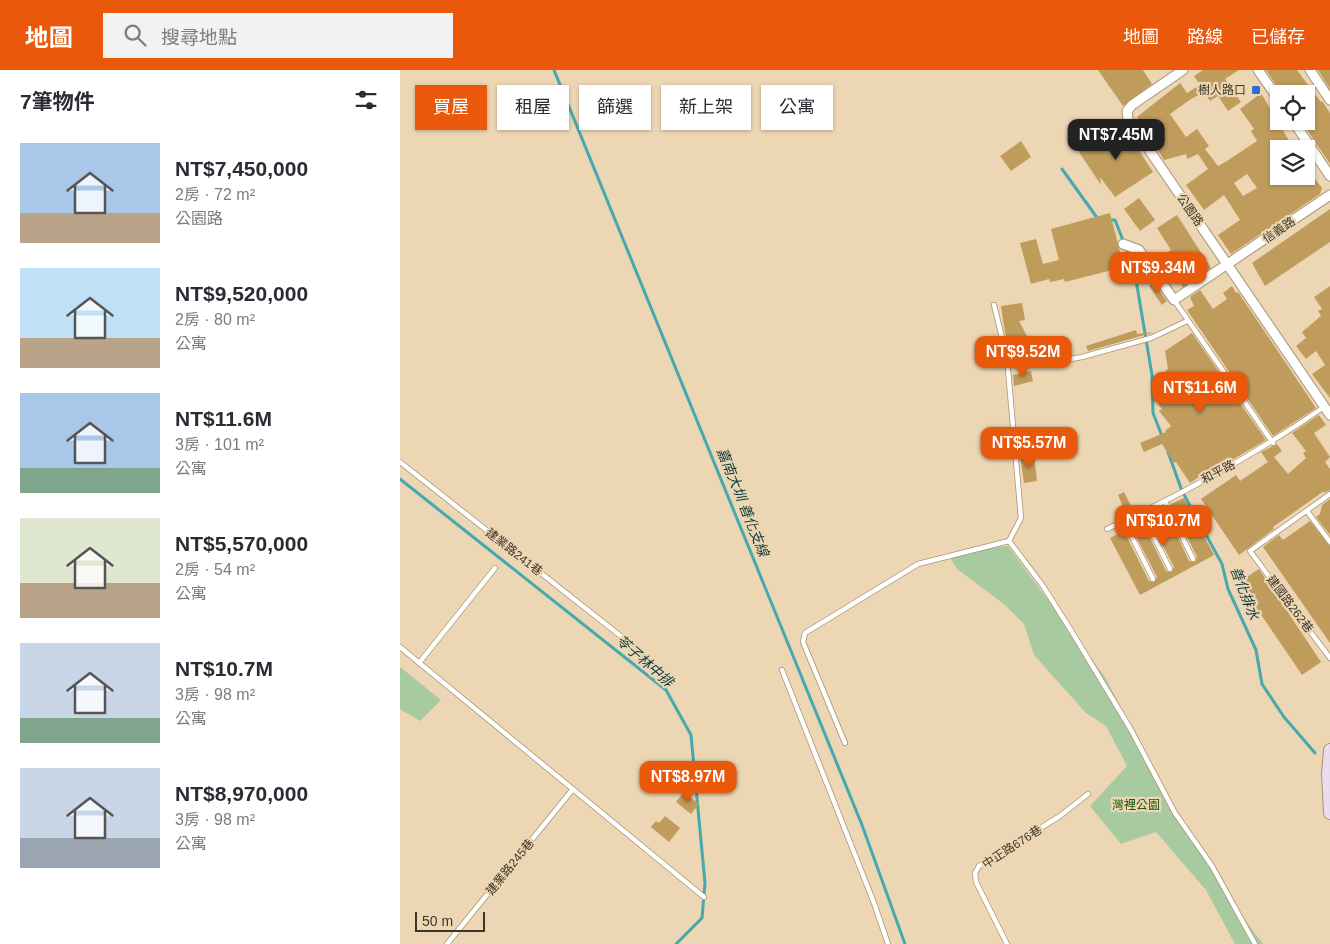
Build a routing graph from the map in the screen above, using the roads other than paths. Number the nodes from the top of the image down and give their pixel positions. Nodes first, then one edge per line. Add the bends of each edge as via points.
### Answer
1 (1183, 70) edge
2 (1258, 70) edge
3 (1310, 70) edge
4 (1270, 87) edge
5 (1330, 100) edge
6 (1299, 130) edge
7 (1330, 176) edge
8 (1330, 195) edge
9 (1123, 244) dead end
10 (1228, 264) junction
11 (1174, 300) junction
12 (994, 305) dead end
13 (1187, 321) junction
14 (1031, 354) dead end
15 (1324, 406) junction
16 (1330, 415) edge
17 (1273, 443) junction
18 (400, 462) edge
19 (1330, 494) edge
20 (1165, 501) junction
21 (1307, 511) junction
22 (1142, 513) junction
23 (1124, 521) junction
24 (1108, 528) dead end
25 (1009, 542) junction
26 (1330, 542) edge
27 (1193, 558) dead end
28 (495, 568) dead end
29 (1170, 569) dead end
30 (1153, 579) dead end
31 (627, 641) dead end
32 (400, 647) edge
33 (1330, 658) edge
34 (419, 663) junction
35 (782, 670) dead end
36 (845, 743) dead end
37 (1329, 762) edge
38 (573, 789) junction
39 (1088, 794) dead end
40 (1330, 813) edge
41 (704, 897) dead end
42 (447, 944) edge
43 (888, 944) edge
44 (1007, 944) edge
45 (1255, 944) edge

1 - 10 street, 公園路 via 1132,105 1127,116
2 - 4 street
3 - 5 street
6 - 7 street
8 - 10 street, 信義路
9 - 11 street via 1139,250
10 - 11 street, 信義路
10 - 15 street, 公園路
11 - 13 lane
12 - 25 lane via 1007,358 1020,518
13 - 14 lane via 1151,338 1082,357 1049,363
13 - 17 lane
15 - 16 street, 公園路
15 - 17 lane, 和平路
17 - 20 lane, 和平路
18 - 31 lane, 建業路241巷
19 - 21 lane
20 - 22 lane, 和平路
20 - 27 lane
21 - 26 lane
21 - 33 lane, 建國路262巷 via 1250,551
22 - 23 lane, 和平路
22 - 29 lane
23 - 24 lane, 和平路
23 - 30 lane
25 - 36 lane via 918,564 804,633 804,642
25 - 45 lane via 1043,586 1072,632 1130,728 1175,813 1212,866
28 - 34 lane
32 - 34 lane
34 - 38 lane
35 - 43 lane
37 - 40 street
38 - 41 lane
38 - 42 lane, 建業路245巷
39 - 44 lane, 中正路676巷 via 1060,816 979,866 976,882

